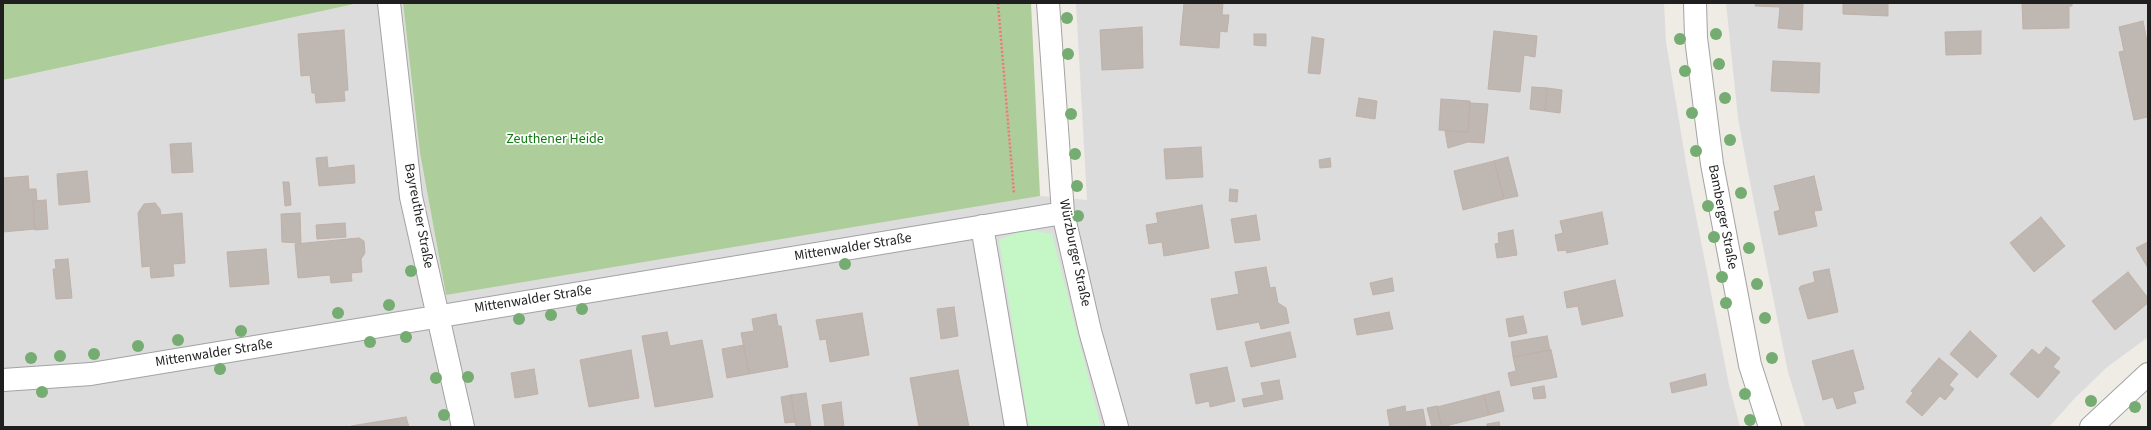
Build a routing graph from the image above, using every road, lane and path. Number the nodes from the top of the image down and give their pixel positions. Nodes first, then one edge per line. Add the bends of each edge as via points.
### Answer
1 (389, 3) edge
2 (998, 3) edge
3 (1048, 3) edge
4 (1695, 3) edge
5 (1063, 213) junction
6 (1017, 220) junction
7 (982, 226) junction
8 (438, 316) junction
9 (2148, 374) edge
10 (3, 380) edge
11 (463, 427) edge
12 (1016, 427) edge
13 (1117, 427) edge
14 (1770, 427) edge
15 (2091, 427) edge

1 - 8 street, Bayreuther Straße via 412,197
2 - 6 path
3 - 5 street, Würzburger Straße
4 - 14 street, Bamberger Straße via 1696,38 1712,164 1750,365
5 - 6 street, Mittenwalder Straße
5 - 13 street, Würzburger Straße via 1090,331
6 - 7 street, Mittenwalder Straße
7 - 8 street, Mittenwalder Straße
7 - 12 street
8 - 10 street, Mittenwalder Straße via 91,374
8 - 11 street, Bayreuther Straße
9 - 15 street

